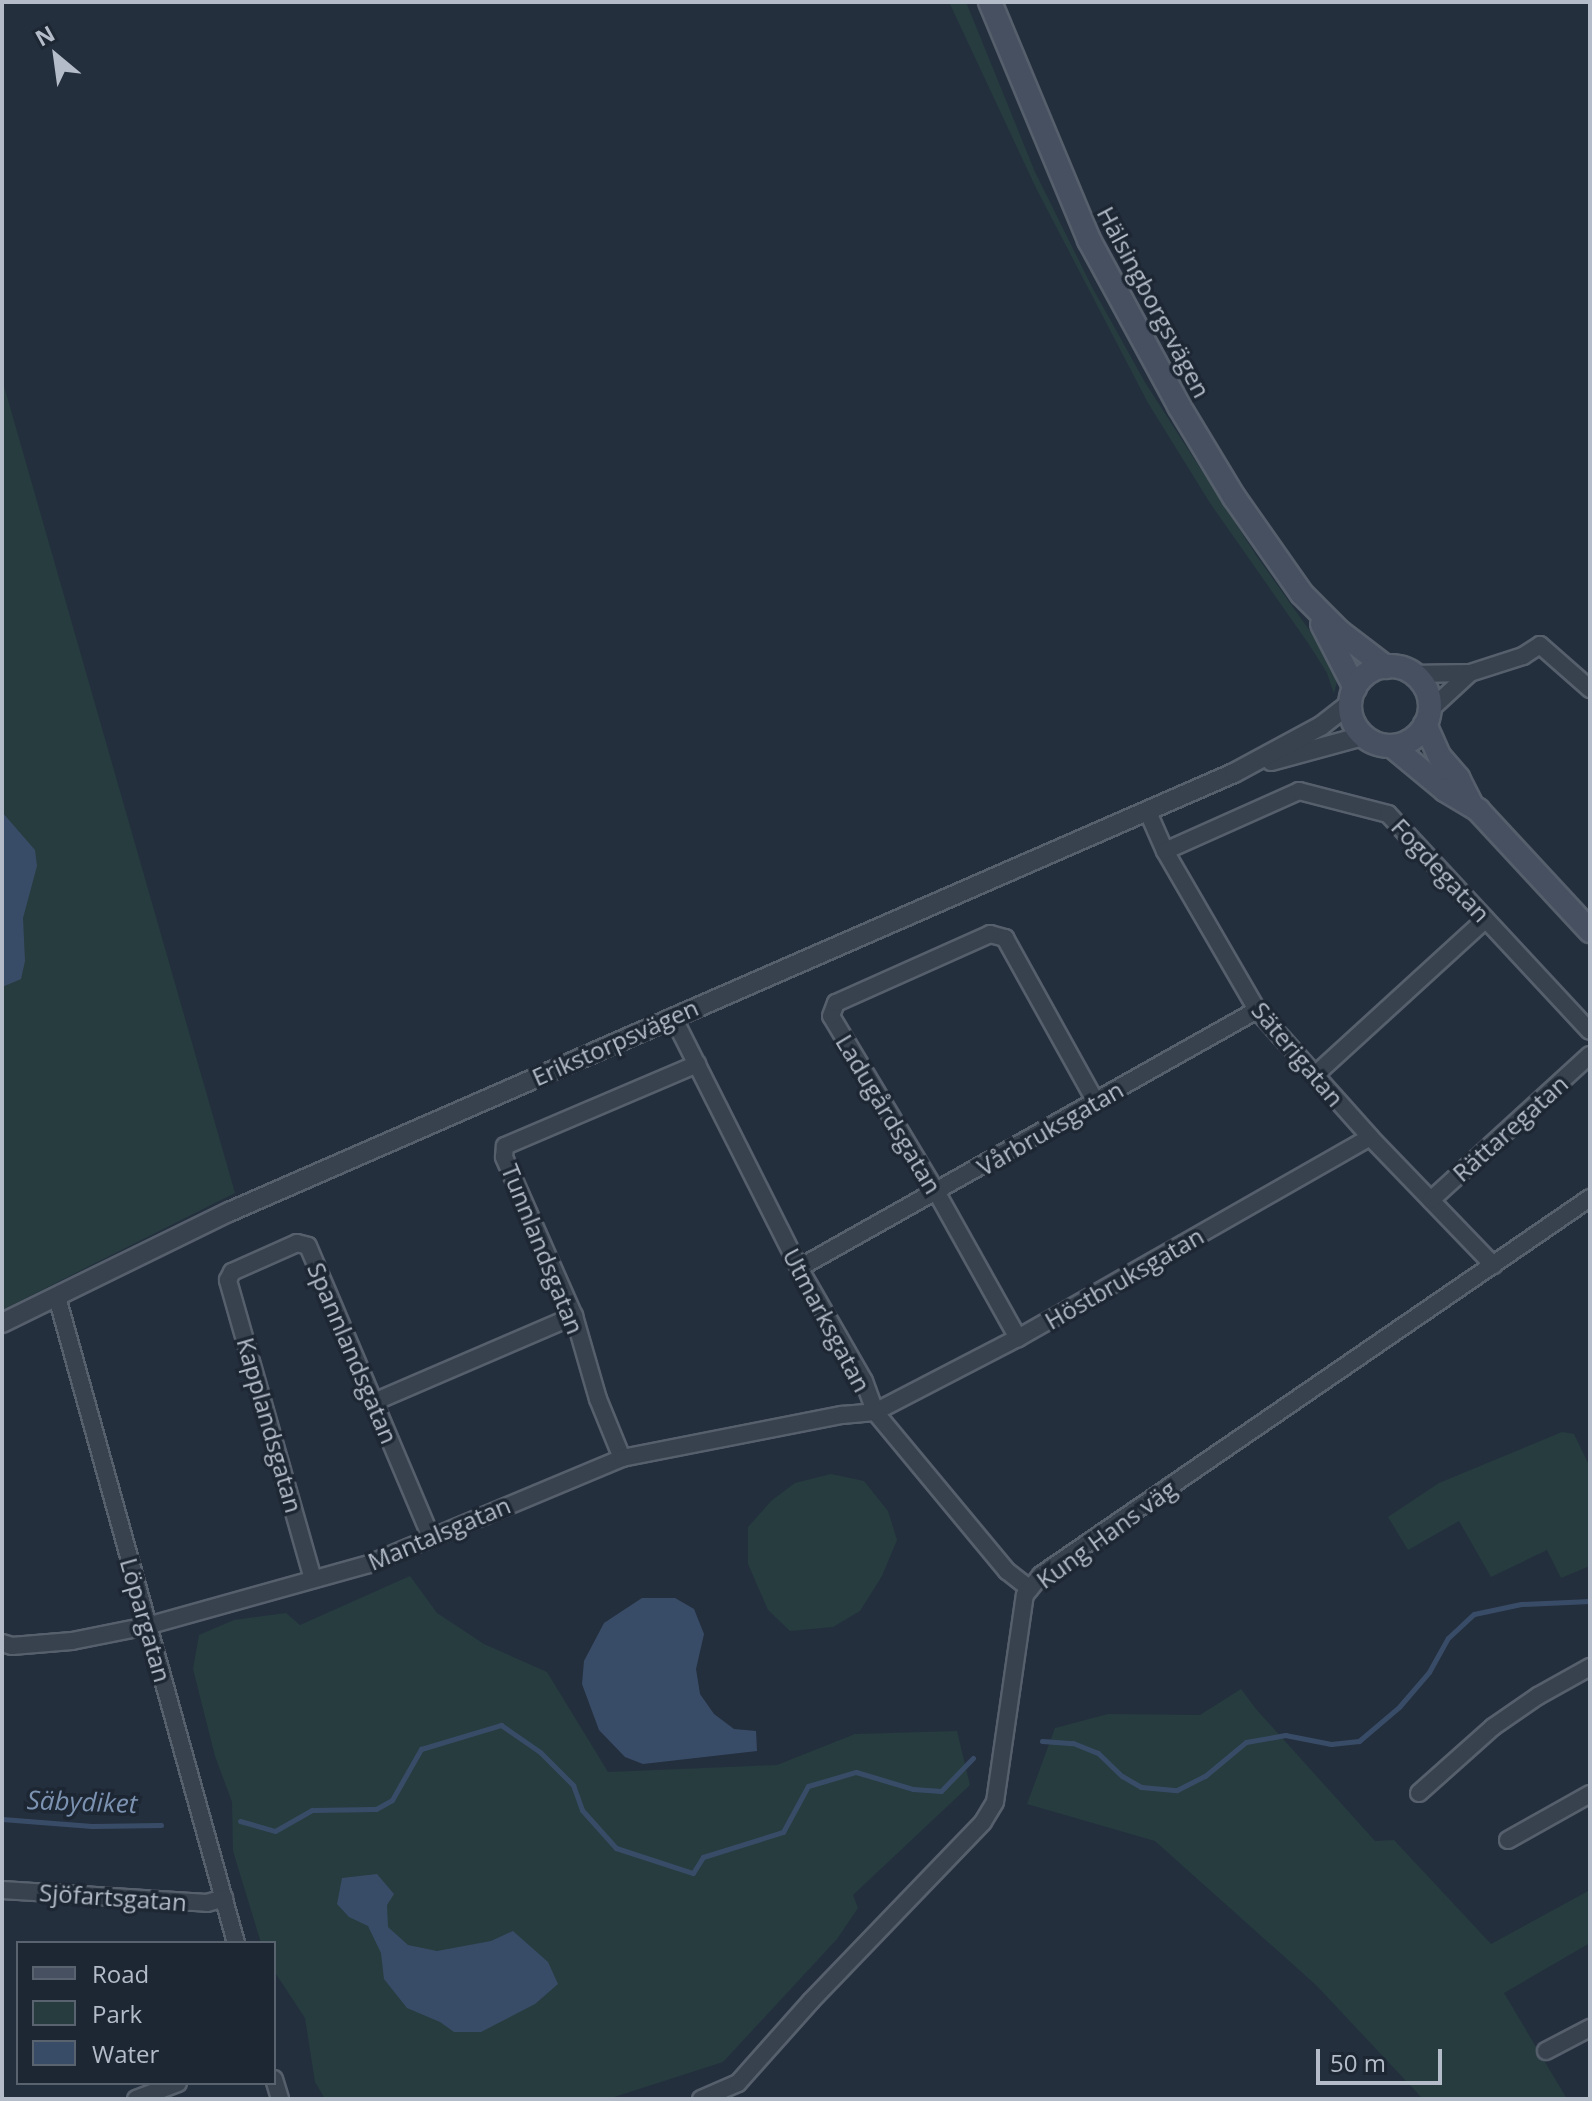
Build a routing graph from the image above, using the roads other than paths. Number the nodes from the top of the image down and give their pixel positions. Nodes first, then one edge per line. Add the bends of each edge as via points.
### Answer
1 (990, 2) edge
2 (1311, 605) junction
3 (1386, 667) junction
4 (1470, 673) junction
5 (1412, 674) junction
6 (1590, 689) edge
7 (1352, 695) junction
8 (1427, 718) junction
9 (1363, 736) junction
10 (1392, 746) junction
11 (1234, 773) junction
12 (1473, 806) junction
13 (1147, 810) junction
14 (1165, 851) junction
15 (1486, 919) junction
16 (1590, 931) edge
17 (1257, 1010) junction
18 (673, 1017) junction
19 (1590, 1031) edge
20 (1590, 1055) edge
21 (697, 1064) junction
22 (1315, 1075) junction
23 (1096, 1102) junction
24 (1370, 1137) junction
25 (937, 1193) junction
26 (1590, 1198) edge
27 (1431, 1200) junction
28 (1493, 1265) junction
29 (799, 1268) junction
30 (232, 1272) joint
31 (57, 1297) junction
32 (574, 1316) junction
33 (2, 1323) edge
34 (1018, 1338) junction
35 (374, 1402) junction
36 (875, 1412) junction
37 (622, 1458) junction
38 (431, 1537) junction
39 (313, 1579) junction
40 (1030, 1589) junction
41 (147, 1626) junction
42 (2, 1643) edge
43 (1590, 1667) edge
44 (1419, 1793) dead end
45 (1590, 1794) edge
46 (1508, 1840) dead end
47 (2, 1890) edge
48 (224, 1898) junction
49 (235, 1941) edge
50 (1590, 2028) edge
51 (1546, 2051) dead end
52 (173, 2085) edge
53 (136, 2099) edge
54 (701, 2099) edge

1 - 2 main road, Hälsingborgsvägen via 1089,240 1135,329 1234,497
2 - 3 main road, Hälsingborgsvägen
2 - 7 main road, Hälsingborgsvägen
3 - 5 main road
3 - 7 main road via 1368,673
4 - 5 street
4 - 6 street via 1540,645
4 - 8 street
5 - 8 main road via 1424,686
7 - 9 main road via 1353,721
7 - 11 street, Erikstorpsvägen via 1321,726
8 - 10 main road via 1411,739
8 - 12 main road via 1440,757
9 - 10 main road
9 - 11 street, Erikstorpsvägen
10 - 12 main road
11 - 13 street, Erikstorpsvägen
12 - 16 main road
13 - 14 street, Säterigatan
13 - 18 street, Erikstorpsvägen
14 - 15 street, Fogdegatan via 1299,791 1388,814
14 - 17 street, Säterigatan
15 - 19 street, Fogdegatan
15 - 22 street
17 - 22 street, Säterigatan
17 - 23 street, Vårbruksgatan
18 - 21 street, Utmarksgatan
18 - 31 street, Erikstorpsvägen via 229,1212
20 - 27 street, Rättaregatan
21 - 29 street, Utmarksgatan
21 - 32 street, Tunnlandsgatan via 505,1146 504,1157
22 - 24 street, Säterigatan
23 - 25 street, Vårbruksgatan
23 - 25 street, Ladugårdsgatan via 1005,938 990,934 836,1003 831,1016
24 - 27 street, Säterigatan
24 - 34 street, Höstbruksgatan
25 - 29 street, Vårbruksgatan
25 - 34 street, Ladugårdsgatan
26 - 28 street, Kung Hans väg
27 - 28 street, Säterigatan
28 - 40 street, Kung Hans väg via 1041,1575
29 - 36 street, Utmarksgatan via 864,1381
30 - 35 street, Spannlandsgatan via 297,1243 308,1246
30 - 39 street, Kapplandsgatan via 228,1280
31 - 33 street, Erikstorpsvägen
31 - 41 street, Löpargatan
32 - 35 street
32 - 37 street, Tunnlandsgatan
34 - 36 street, Höstbruksgatan
35 - 38 street, Spannlandsgatan
36 - 37 street, Mantalsgatan
36 - 40 street, Utmarksgatan via 1007,1571
37 - 38 street, Mantalsgatan
38 - 39 street, Mantalsgatan via 369,1564
39 - 41 street, Mantalsgatan
40 - 54 street, Kung Hans väg via 995,1802 983,1822 738,2083
41 - 42 street, Mantalsgatan via 72,1641
41 - 48 street, Löpargatan
43 - 44 street via 1493,1727
45 - 46 street
47 - 48 street, Sjöfartsgatan via 207,1903
48 - 49 street, Löpargatan
50 - 51 street
52 - 53 street

